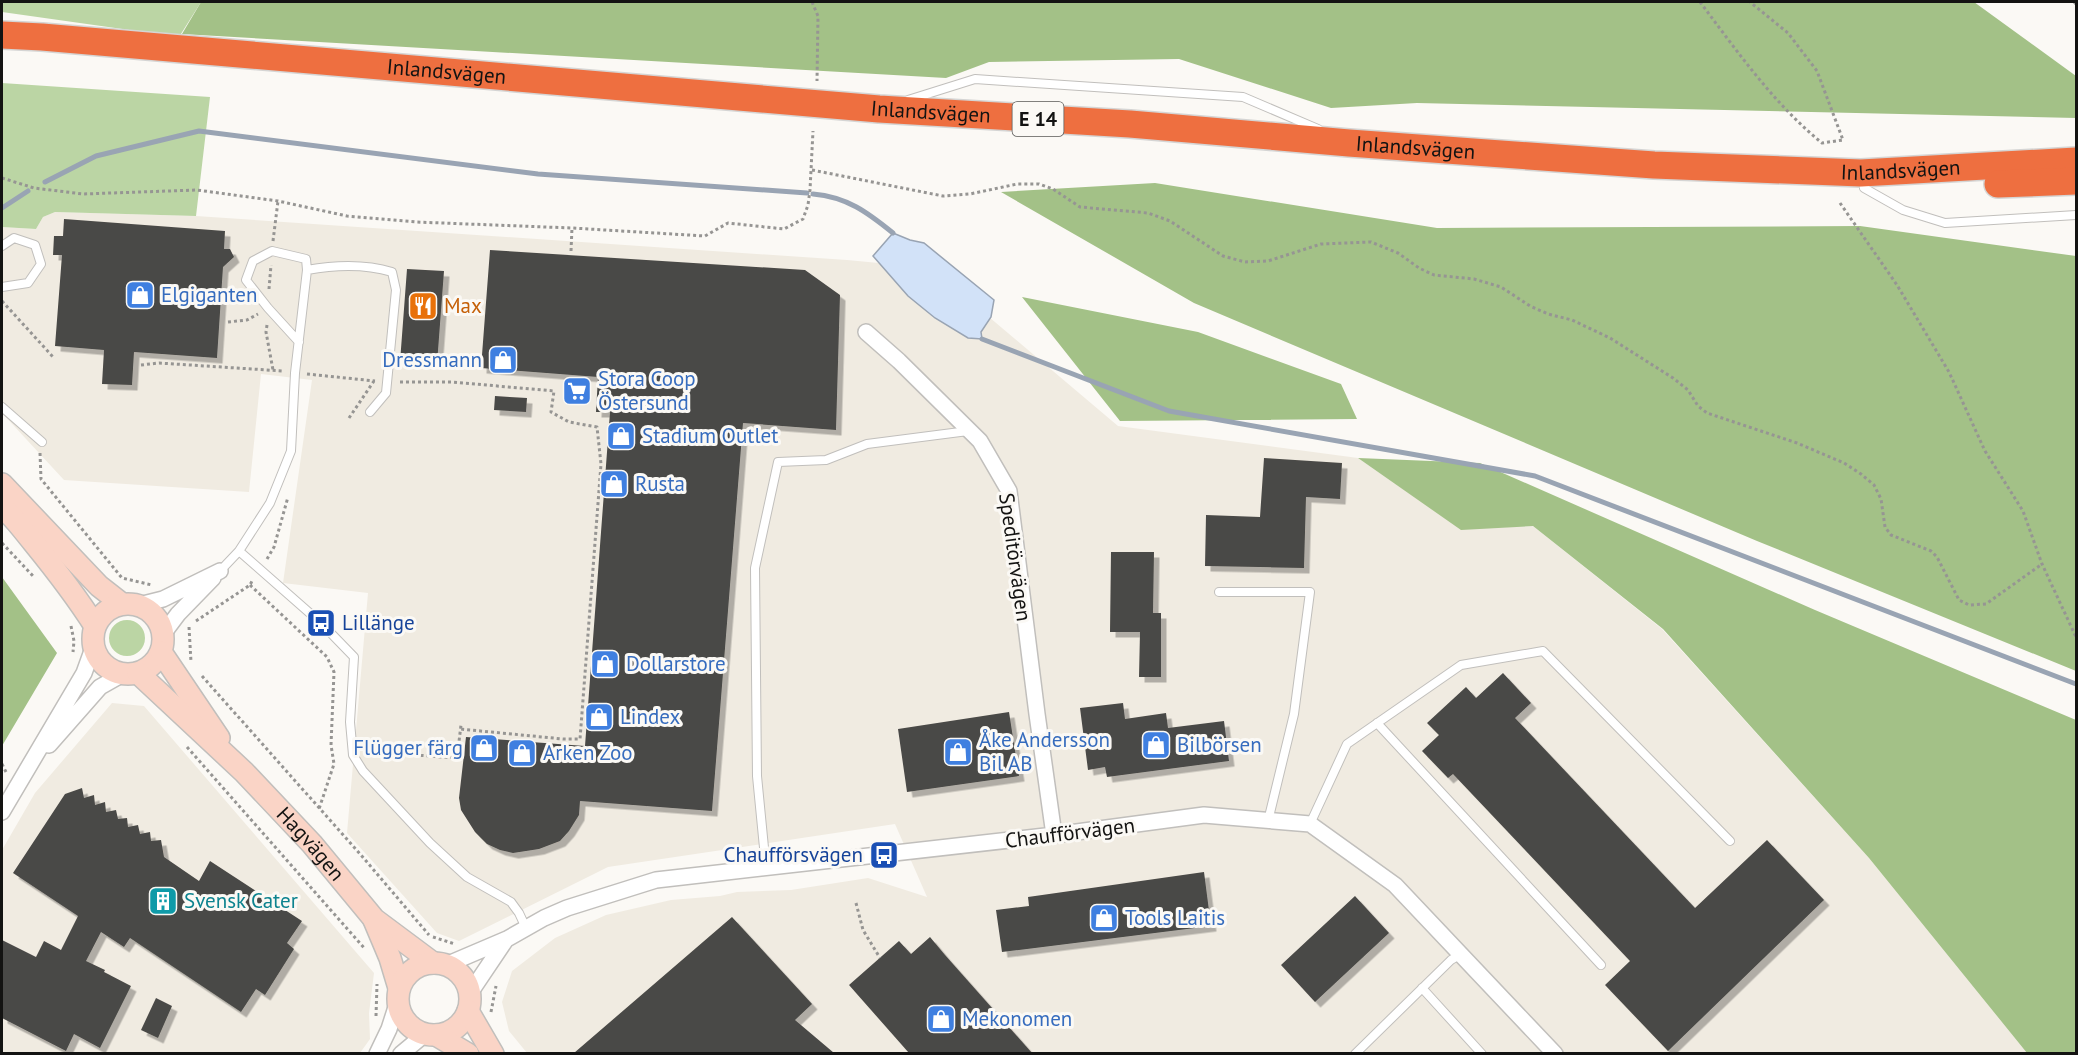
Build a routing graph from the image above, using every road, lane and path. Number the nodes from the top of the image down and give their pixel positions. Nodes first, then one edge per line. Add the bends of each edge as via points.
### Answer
1 (812, 2) edge
2 (1700, 2) edge
3 (1750, 2) edge
4 (2, 35) edge
5 (2, 52) edge
6 (817, 86) dead end
7 (879, 109) junction
8 (813, 131) dead end
9 (1349, 143) junction
10 (2076, 161) edge
11 (812, 170) junction
12 (2, 178) edge
13 (2076, 181) edge
14 (1864, 188) junction
15 (278, 201) junction
16 (1840, 203) dead end
17 (2076, 215) edge
18 (572, 228) junction
19 (2, 246) edge
20 (272, 251) junction
21 (571, 251) dead end
22 (308, 270) junction
23 (2, 287) edge
24 (2, 301) edge
25 (268, 308) junction
26 (228, 322) dead end
27 (866, 332) dead end
28 (299, 342) junction
29 (54, 358) dead end
30 (141, 365) dead end
31 (273, 370) junction
32 (295, 373) junction
33 (374, 381) junction
34 (386, 382) junction
35 (2, 407) edge
36 (370, 412) dead end
37 (349, 418) dead end
38 (969, 430) junction
39 (42, 442) joint
40 (2, 484) edge
41 (2, 507) edge
42 (239, 551) junction
43 (2042, 564) junction
44 (220, 571) junction
45 (250, 585) dead end
46 (1219, 592) dead end
47 (163, 598) junction
48 (130, 605) junction
49 (95, 626) junction
50 (2076, 637) edge
51 (162, 643) junction
52 (93, 648) junction
53 (198, 672) dead end
54 (130, 674) junction
55 (1377, 723) junction
56 (185, 746) dead end
57 (355, 757) junction
58 (2, 764) edge
59 (28, 770) junction
60 (6, 772) dead end
61 (244, 772) junction
62 (319, 809) junction
63 (2, 812) edge
64 (1268, 821) junction
65 (1310, 824) junction
66 (1054, 835) junction
67 (1730, 841) dead end
68 (766, 868) junction
69 (856, 903) dead end
70 (374, 919) junction
71 (526, 928) junction
72 (431, 937) dead end
73 (507, 939) junction
74 (1461, 954) junction
75 (369, 955) dead end
76 (880, 958) dead end
77 (439, 964) junction
78 (1601, 966) dead end
79 (377, 980) dead end
80 (1422, 988) junction
81 (398, 995) junction
82 (469, 1002) junction
83 (389, 1029) junction
84 (431, 1034) junction
85 (377, 1053) edge
86 (401, 1053) edge
87 (468, 1053) edge
88 (493, 1053) edge
89 (1355, 1053) edge
90 (1482, 1053) edge
91 (1555, 1053) edge

1 - 6 path via 818,16
2 - 3 path via 1798,124 1822,143 1843,140 1817,71 1788,33
4 - 7 highway, Inlandsvägen / E 14
5 - 14 highway, Inlandsvägen / E 14 via 1657,183
7 - 9 highway, Inlandsvägen / E 14 via 1130,124
7 - 9 lane via 975,79 1243,97
8 - 11 path
9 - 10 highway, Inlandsvägen / E 14 via 1654,165 1861,173
11 - 18 path via 803,219 784,229 728,223 705,236
11 - 43 path via 943,196 1039,184 1080,207 1148,213 1170,221 1223,256 1245,262 1268,261 1321,244 1371,242 1434,274 1501,287 1530,306 1582,324 1673,378 1707,413 1844,463 1874,485 1881,499 1885,527 1891,535 1938,557 1959,600 1969,605 1986,604
12 - 15 path via 34,188 83,194 197,190
13 - 14 highway, Inlandsvägen / E 14
14 - 17 lane via 1903,210 1945,223
15 - 18 path via 346,216
15 - 20 path
16 - 43 path via 1897,285 1949,372 1985,451 2023,511
18 - 21 path
19 - 23 lane via 14,238 35,245 40,264 28,283
20 - 22 lane via 306,260
20 - 25 path
20 - 25 lane via 253,261 246,280
22 - 28 lane
22 - 34 lane via 378,267 392,272 396,290
24 - 29 path
25 - 26 path via 247,320
25 - 28 lane
25 - 31 path via 266,332
27 - 38 street, Speditörvägen
28 - 32 lane
30 - 31 path
31 - 32 path
32 - 33 path
32 - 42 lane via 291,451 270,503
33 - 34 path
33 - 37 path
34 - 36 lane via 386,393
34 - 57 path via 452,382 554,391 551,412 569,422 597,427 601,464 580,739 461,727 457,759 373,752
35 - 39 lane
38 - 66 street, Speditörvägen via 980,441 1009,491
38 - 68 lane via 867,444 826,460 778,462 754,568 757,776
39 - 47 path via 41,479 122,578 152,584
40 - 48 street via 99,586
41 - 49 street via 44,555
42 - 44 lane
42 - 57 lane via 354,657 350,722
43 - 50 path
44 - 47 street
44 - 51 street
45 - 62 path via 327,657 334,672 334,764
46 - 64 lane via 1310,592 1294,714
47 - 48 street
48 - 49 street via 105,612
48 - 51 street via 149,610 158,619
49 - 52 street
51 - 54 street via 150,667
51 - 61 street, Hagvägen
52 - 54 street via 106,667
52 - 59 street via 84,672
53 - 62 path
54 - 59 street via 100,687
54 - 61 street, Hagvägen
55 - 65 lane via 1347,744
55 - 67 lane via 1461,665 1543,651
55 - 78 lane
56 - 75 path
57 - 71 lane via 363,771 445,857 467,877 511,902
58 - 60 path
59 - 63 street
61 - 70 street, Hagvägen via 312,844
62 - 72 path
64 - 65 street, Chaufförvägen
64 - 66 street, Chaufförvägen via 1204,815
65 - 74 street via 1395,885
66 - 68 street, Chaufförvägen
68 - 71 street, Chaufförvägen via 656,880 582,902
69 - 76 path via 863,930
70 - 77 street, Hagvägen
70 - 81 street, Hagvägen via 390,958
71 - 73 street, Chaufförvägen
73 - 77 street, Chaufförvägen
73 - 82 street, Chaufförvägen
74 - 80 lane
74 - 91 street
77 - 81 street via 426,963 414,968 405,977
77 - 82 street via 452,967 462,976
79 - 83 path via 375,1016
80 - 89 lane
80 - 90 lane
81 - 83 street
81 - 84 street via 400,1014 408,1024
82 - 84 street via 458,1026 446,1033
82 - 88 street
83 - 85 street
84 - 86 street
84 - 87 street

